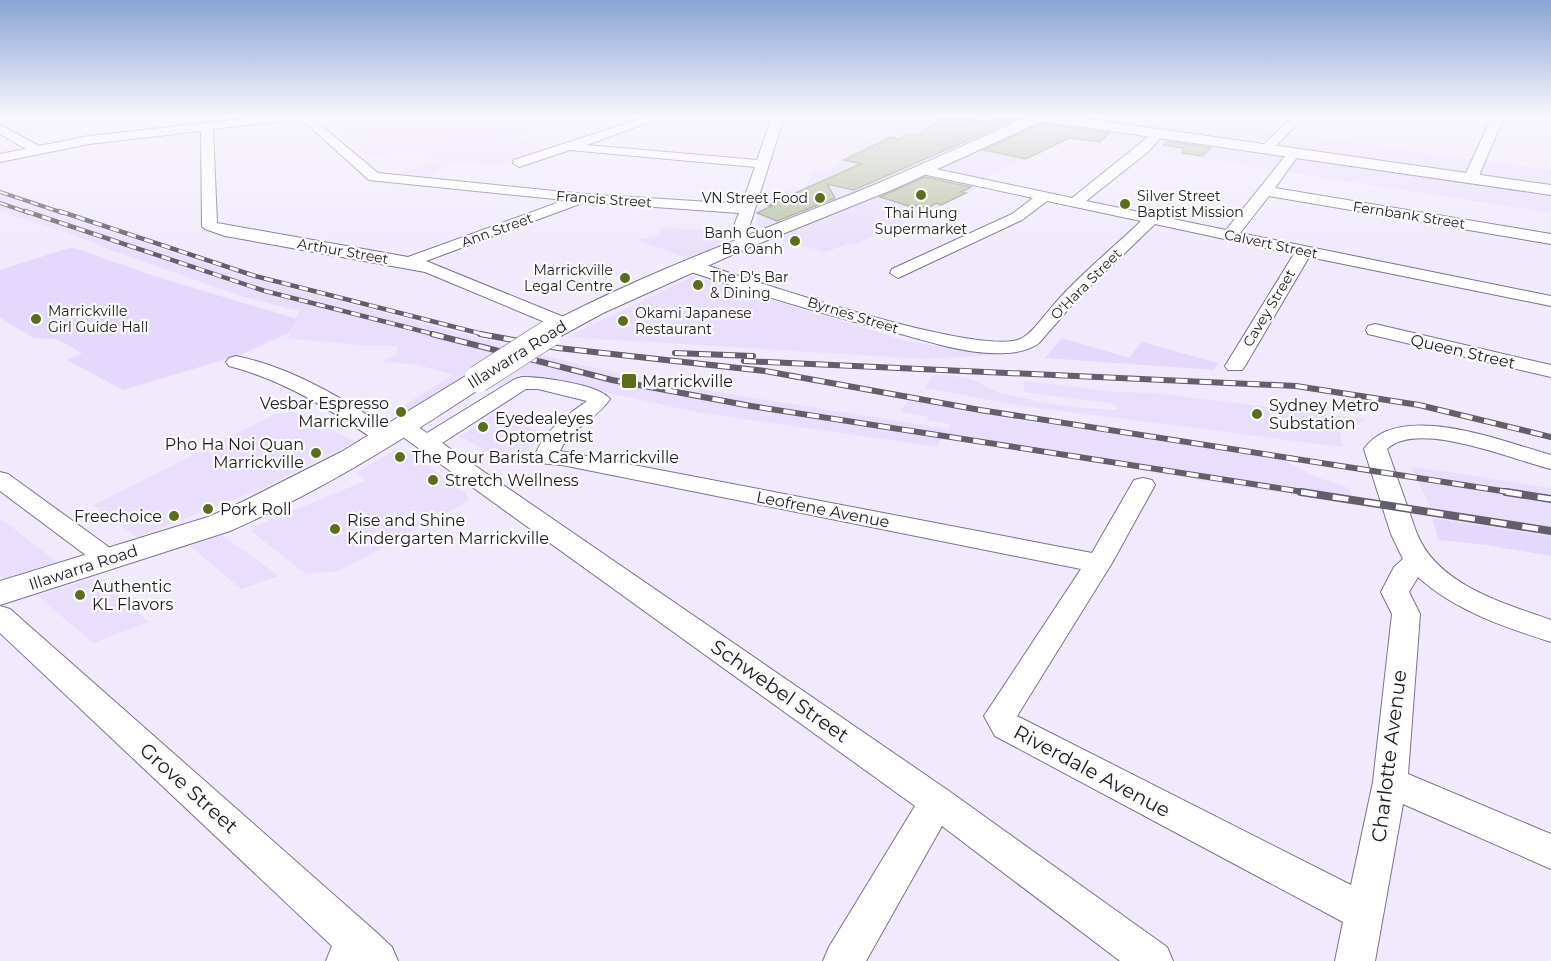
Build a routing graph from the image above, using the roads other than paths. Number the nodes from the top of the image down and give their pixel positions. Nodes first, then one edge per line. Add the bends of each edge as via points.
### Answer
1 (204, 162) edge
2 (356, 162) edge
3 (526, 162) edge
4 (740, 162) edge
5 (940, 162) edge
6 (1121, 162) edge
7 (1287, 162) edge
8 (1355, 162) edge
9 (1478, 162) edge
10 (519, 164) dead end
11 (764, 164) joint
12 (922, 170) junction
13 (1473, 179) junction
14 (1551, 190) edge
15 (1266, 191) junction
16 (1045, 196) junction
17 (584, 198) junction
18 (1075, 202) junction
19 (747, 209) junction
20 (1151, 219) junction
21 (1230, 235) junction
22 (1551, 239) edge
23 (746, 242) junction
24 (1304, 251) junction
25 (409, 262) junction
26 (691, 266) junction
27 (898, 273) dead end
28 (1551, 301) edge
29 (558, 328) junction
30 (1375, 330) dead end
31 (1018, 348) joint
32 (236, 362) dead end
33 (1234, 366) dead end
34 (1551, 371) edge
35 (406, 436) junction
36 (1551, 462) edge
37 (0, 479) edge
38 (1143, 485) dead end
39 (108, 559) junction
40 (1418, 560) junction
41 (1099, 563) junction
42 (0, 593) edge
43 (0, 616) edge
44 (1551, 631) edge
45 (1390, 782) junction
46 (937, 802) junction
47 (1551, 852) edge
48 (1365, 913) junction
49 (362, 956) edge
50 (843, 961) edge
51 (1152, 961) edge
52 (1355, 961) edge

1 - 25 street, Arthur Street via 210,226
2 - 17 street, Francis Street via 374,177
3 - 10 street
4 - 11 street
5 - 12 main road, Illawarra Road
6 - 18 street
7 - 15 street
8 - 13 main road
9 - 13 street
11 - 19 street
12 - 16 street, Calvert Street
12 - 23 main road, Illawarra Road
13 - 14 main road
15 - 21 street
15 - 22 street, Fernbank Street
16 - 18 street, Calvert Street
16 - 27 street via 1017,217
17 - 19 street, Francis Street
17 - 25 street, Ann Street
18 - 20 street, Calvert Street
19 - 23 street via 740,231
20 - 21 street, Calvert Street
20 - 31 street, O'Hara Street
21 - 24 street, Calvert Street
23 - 26 main road, Illawarra Road
24 - 28 street, Calvert Street
24 - 33 street, Cavey Street
25 - 29 street, Arthur Street via 431,268
26 - 29 main road, Illawarra Road
26 - 31 street, Byrnes Street via 923,336 994,348
29 - 35 main road, Illawarra Road, bridge via 478,379
30 - 34 street, Queen Street
32 - 35 street, Schwebel Street via 249,363
35 - 39 main road, Illawarra Road via 244,513
35 - 41 street, Leofrene Avenue via 522,383 538,383 599,399 554,439 546,458
35 - 46 street, Schwebel Street
36 - 40 street via 1425,432 1403,432 1380,442 1375,449 1377,459
37 - 39 street
38 - 41 street, Riverdale Avenue
39 - 42 main road, Illawarra Road
40 - 44 street via 1459,593
40 - 45 street, Charlotte Avenue via 1404,574 1395,592 1406,614
41 - 48 street, Riverdale Avenue via 1000,716 1007,727
43 - 49 street, Grove Street
45 - 47 street
45 - 48 street, Charlotte Avenue
46 - 50 street
46 - 51 street, Schwebel Street
48 - 52 street, Charlotte Avenue

